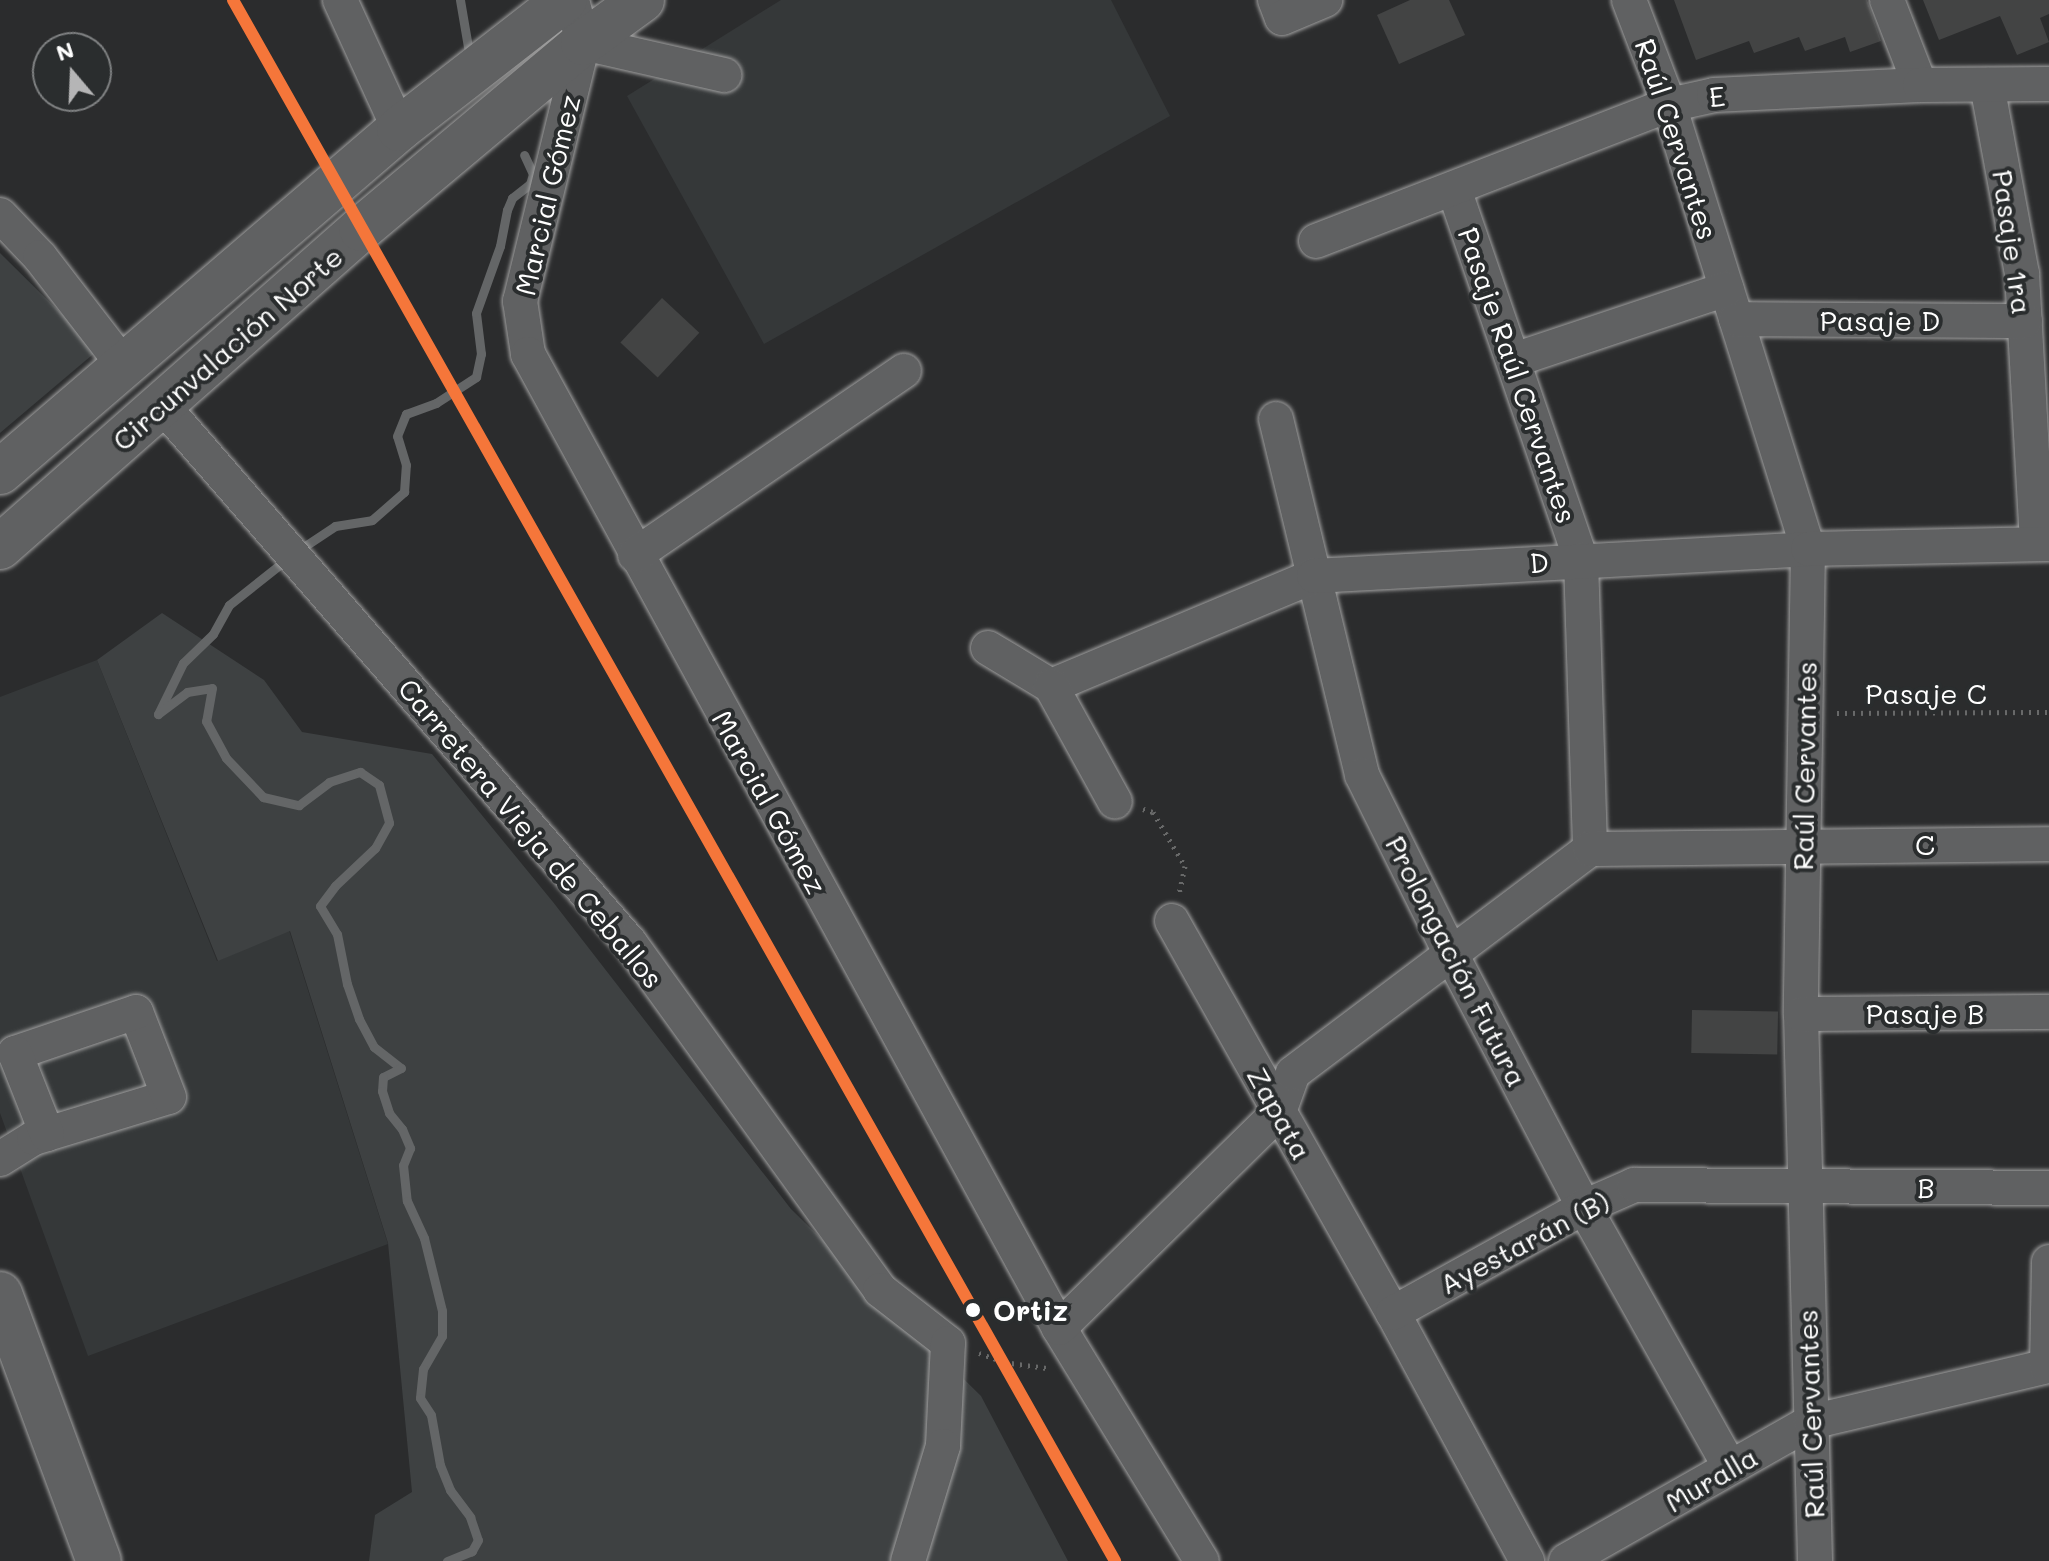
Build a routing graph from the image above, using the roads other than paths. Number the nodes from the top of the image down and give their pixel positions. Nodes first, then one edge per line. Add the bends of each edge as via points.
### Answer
1 (340, 0) edge
2 (565, 0) edge
3 (572, 0) edge
4 (642, 0) edge
5 (1325, 0) edge
6 (1629, 0) edge
7 (1887, 0) edge
8 (1279, 9) edge
9 (583, 43) junction
10 (724, 75) dead end
11 (2049, 84) edge
12 (1920, 85) junction
13 (1987, 85) junction
14 (1669, 105) junction
15 (399, 129) junction
16 (1454, 189) junction
17 (0, 215) edge
18 (1316, 241) dead end
19 (1731, 304) junction
20 (2025, 321) junction
21 (1514, 360) junction
22 (122, 363) junction
23 (904, 371) dead end
24 (162, 405) junction
25 (1276, 419) dead end
26 (0, 472) edge
27 (2043, 544) edge
28 (0, 547) edge
29 (1808, 549) junction
30 (635, 555) junction
31 (1581, 560) junction
32 (1314, 576) junction
33 (988, 648) dead end
34 (1051, 686) junction
35 (1115, 802) road end
36 (1802, 844) junction
37 (2049, 844) edge
38 (1590, 849) junction
39 (1172, 921) road end
40 (1451, 954) junction
41 (2049, 1012) edge
42 (1801, 1014) junction
43 (1279, 1112) junction
44 (47, 1134) junction
45 (0, 1159) edge
46 (1803, 1186) junction
47 (2049, 1188) edge
48 (1584, 1207) junction
49 (2049, 1262) edge
50 (0, 1294) edge
51 (1393, 1313) junction
52 (1059, 1328) junction
53 (2047, 1366) edge
54 (1811, 1422) junction
55 (1730, 1467) junction
56 (99, 1561) edge
57 (908, 1561) edge
58 (1202, 1561) edge
59 (1527, 1561) edge
60 (1566, 1561) edge
61 (1815, 1561) edge

1 - 15 street
2 - 15 main road, Circunvalación Norte
3 - 9 street, Marcial Gómez
4 - 9 main road, Circunvalación Norte
5 - 8 street
6 - 14 street, Raúl Cervantes
7 - 12 street
9 - 10 street
9 - 24 main road, Circunvalación Norte
9 - 30 street, Marcial Gómez via 520,301 528,354
11 - 13 street, E
12 - 13 street, E
12 - 14 street, E via 1714,95
13 - 20 street, Pasaje 1ra via 2022,274
14 - 16 street, E
14 - 19 street, Raúl Cervantes
15 - 22 main road, Circunvalación Norte
16 - 18 street, E
16 - 21 street, Pasaje Raúl Cervantes
17 - 22 street via 40,257
19 - 20 street, Pasaje D
19 - 21 street, Pasaje D
19 - 29 street, Raúl Cervantes
20 - 27 street, Pasaje 1ra
21 - 31 street, Pasaje Raúl Cervantes
22 - 26 main road, Circunvalación Norte
23 - 30 street
24 - 28 main road, Circunvalación Norte
24 - 57 street, Carretera Vieja de Ceballos via 630,943 880,1290 948,1343 943,1446
25 - 32 street, Prolongación Futura
27 - 29 street, D
29 - 31 street, D
29 - 36 street, Raúl Cervantes
30 - 52 street, Marcial Gómez
31 - 32 street, D
31 - 38 street, Pasaje Raúl Cervantes
32 - 34 street, D
32 - 40 street, Prolongación Futura via 1362,775
33 - 34 street
34 - 35 street
36 - 37 street, C
36 - 38 street, C
36 - 42 street, Raúl Cervantes
38 - 40 street
39 - 43 street, Zapata
40 - 43 street via 1293,1073
40 - 48 street, Prolongación Futura
41 - 42 street, Pasaje B
42 - 46 street, Raúl Cervantes
43 - 51 street, Zapata
43 - 52 street
44 - 44 street via 169,1097 136,1012 15,1053
44 - 45 street
46 - 47 street, B
46 - 48 street, Ayestarán (B) via 1634,1185
46 - 54 street, Raúl Cervantes
48 - 51 street, Ayestarán (B)
48 - 55 street, Prolongación Futura
49 - 53 street
50 - 56 main road
51 - 59 street, Zapata
52 - 58 street, Marcial Gómez
53 - 54 street, Muralla
54 - 55 street, Muralla
54 - 61 street, Raúl Cervantes
55 - 60 street, Muralla

